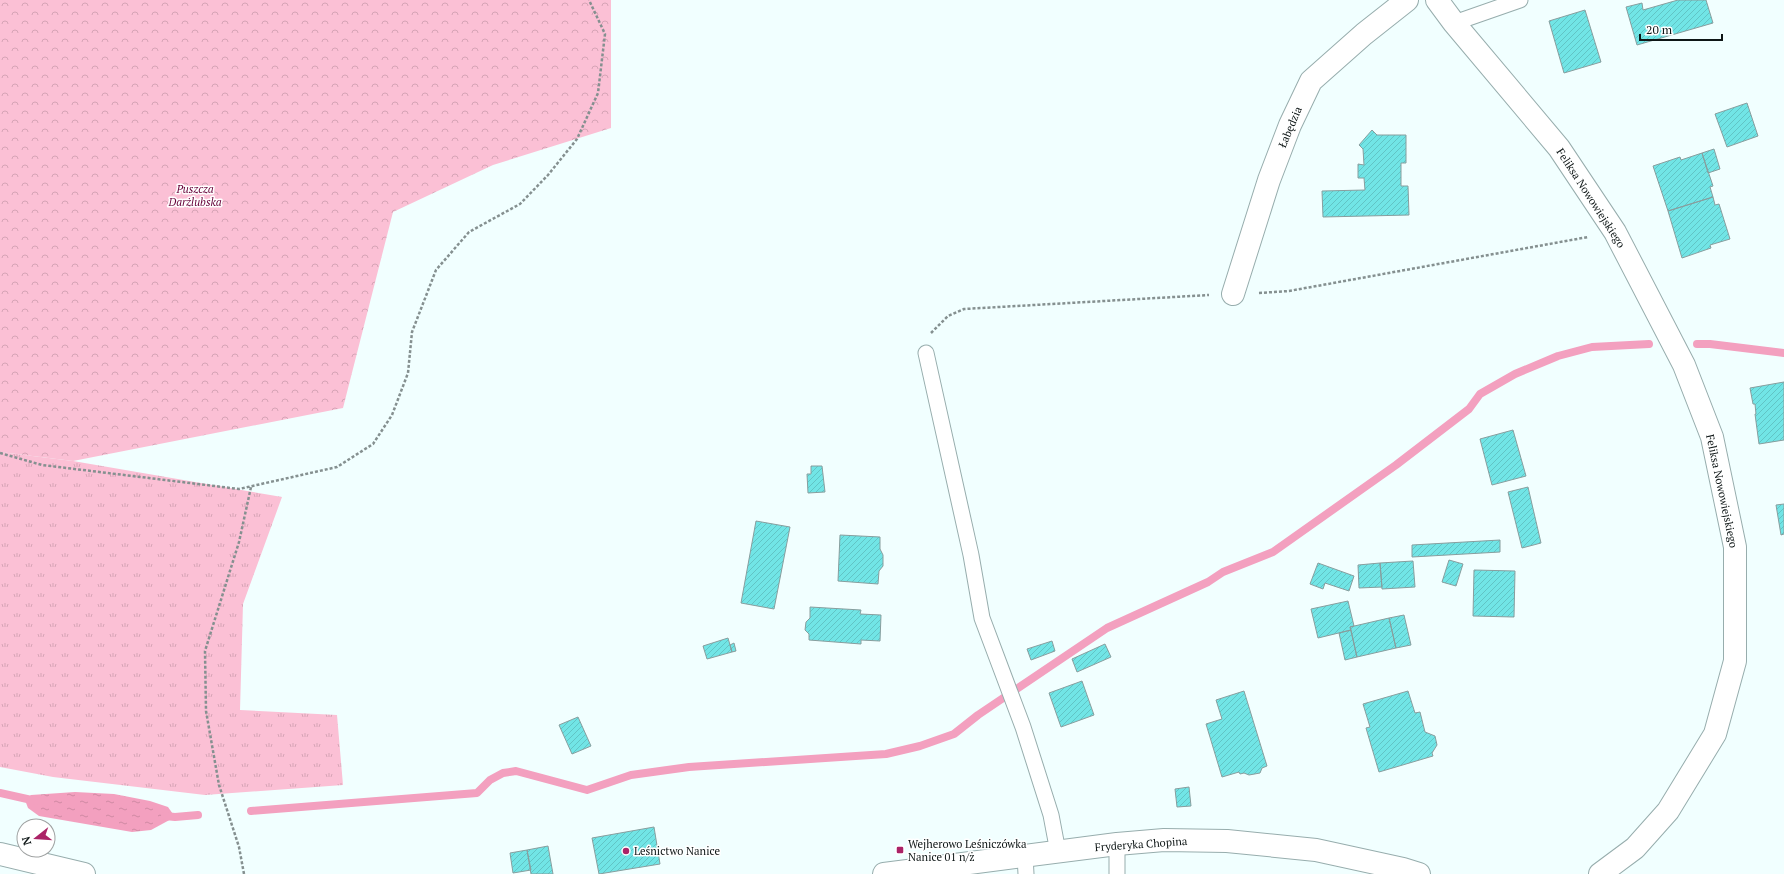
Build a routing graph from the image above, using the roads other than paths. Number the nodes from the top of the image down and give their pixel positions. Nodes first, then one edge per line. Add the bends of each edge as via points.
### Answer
1 (1407, 0) edge
2 (1437, 0) edge
3 (1520, 0) edge
4 (1454, 23) junction
5 (1233, 294) dead end
6 (926, 353) dead end
7 (1117, 844) junction
8 (1058, 852) junction
9 (0, 854) edge
10 (1026, 865) edge
11 (84, 874) edge
12 (884, 874) edge
13 (1117, 874) edge
14 (1419, 874) edge
15 (1600, 874) edge

1 - 5 street, Łabędzia via 1364,34 1312,81 1290,125 1271,173
2 - 4 street, Feliksa Nowowiejskiego
3 - 4 lane
4 - 15 street, Feliksa Nowowiejskiego via 1559,148 1615,232 1684,365 1712,437 1734,547 1735,661 1715,734 1668,811 1635,848
6 - 8 lane via 971,555 982,618 1026,734 1051,815
7 - 8 street, Fryderyka Chopina
7 - 13 lane
7 - 14 street, Fryderyka Chopina via 1164,840 1227,841 1316,850
8 - 10 street, Fryderyka Chopina
9 - 11 street
10 - 12 street, Fryderyka Chopina

